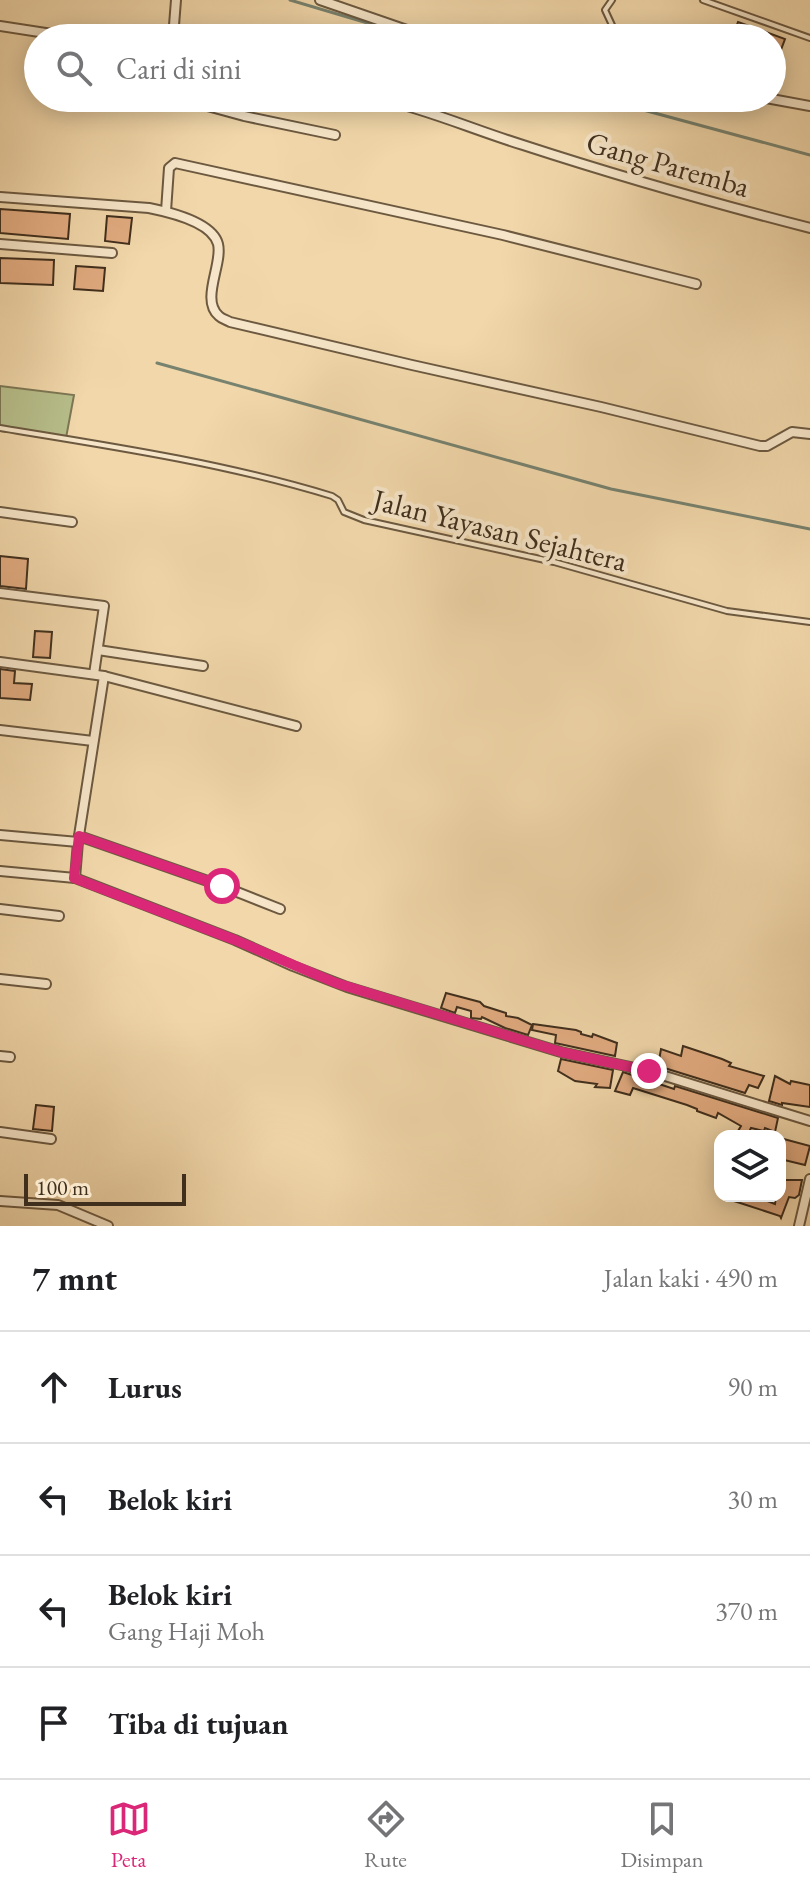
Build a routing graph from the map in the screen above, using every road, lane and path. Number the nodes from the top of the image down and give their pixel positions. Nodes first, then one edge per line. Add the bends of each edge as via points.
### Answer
1 (176, 0) edge
2 (320, 0) edge
3 (612, 0) edge
4 (703, 0) edge
5 (174, 24) edge
6 (389, 24) edge
7 (612, 24) edge
8 (771, 24) edge
9 (0, 26) edge
10 (786, 29) edge
11 (24, 30) edge
12 (810, 38) edge
13 (786, 102) edge
14 (810, 106) edge
15 (229, 112) edge
16 (426, 112) edge
17 (335, 135) dead end
18 (0, 197) edge
19 (166, 211) junction
20 (810, 228) edge
21 (0, 244) edge
22 (112, 253) dead end
23 (696, 284) dead end
24 (0, 428) edge
25 (810, 434) edge
26 (0, 512) edge
27 (72, 522) dead end
28 (0, 593) edge
29 (810, 622) edge
30 (98, 650) junction
31 (0, 662) edge
32 (203, 666) dead end
33 (99, 675) junction
34 (296, 726) dead end
35 (0, 730) edge
36 (93, 741) junction
37 (0, 835) edge
38 (78, 839) junction
39 (0, 871) edge
40 (75, 878) junction
41 (0, 909) edge
42 (280, 909) dead end
43 (59, 916) dead end
44 (0, 979) edge
45 (46, 984) dead end
46 (0, 1056) edge
47 (10, 1057) dead end
48 (810, 1121) edge
49 (0, 1132) edge
50 (51, 1139) dead end
51 (810, 1179) edge
52 (0, 1201) edge
53 (108, 1226) edge
54 (799, 1226) edge

1 - 5 street
2 - 6 street
3 - 7 lane via 605,10
4 - 8 lane
9 - 11 street
10 - 12 lane
13 - 14 street
15 - 17 street
16 - 20 street, Gang Paremba via 692,197
18 - 19 street
19 - 23 street via 169,168 175,163 503,235
19 - 25 street via 210,231 218,243 214,308 230,322 760,446 792,432
21 - 22 street
24 - 29 lane, Jalan Yayasan Sejahtera via 287,482 332,496 344,512 364,520 554,562 727,611
26 - 27 street
28 - 30 street via 104,606
30 - 32 street
30 - 33 street
31 - 33 street
33 - 34 street
33 - 36 street
35 - 36 street
36 - 38 street
37 - 38 street
38 - 40 street
38 - 42 street
39 - 40 street
40 - 48 street via 336,983
41 - 43 street
44 - 45 street
46 - 47 street
49 - 50 street
51 - 54 street
52 - 53 street via 58,1205

